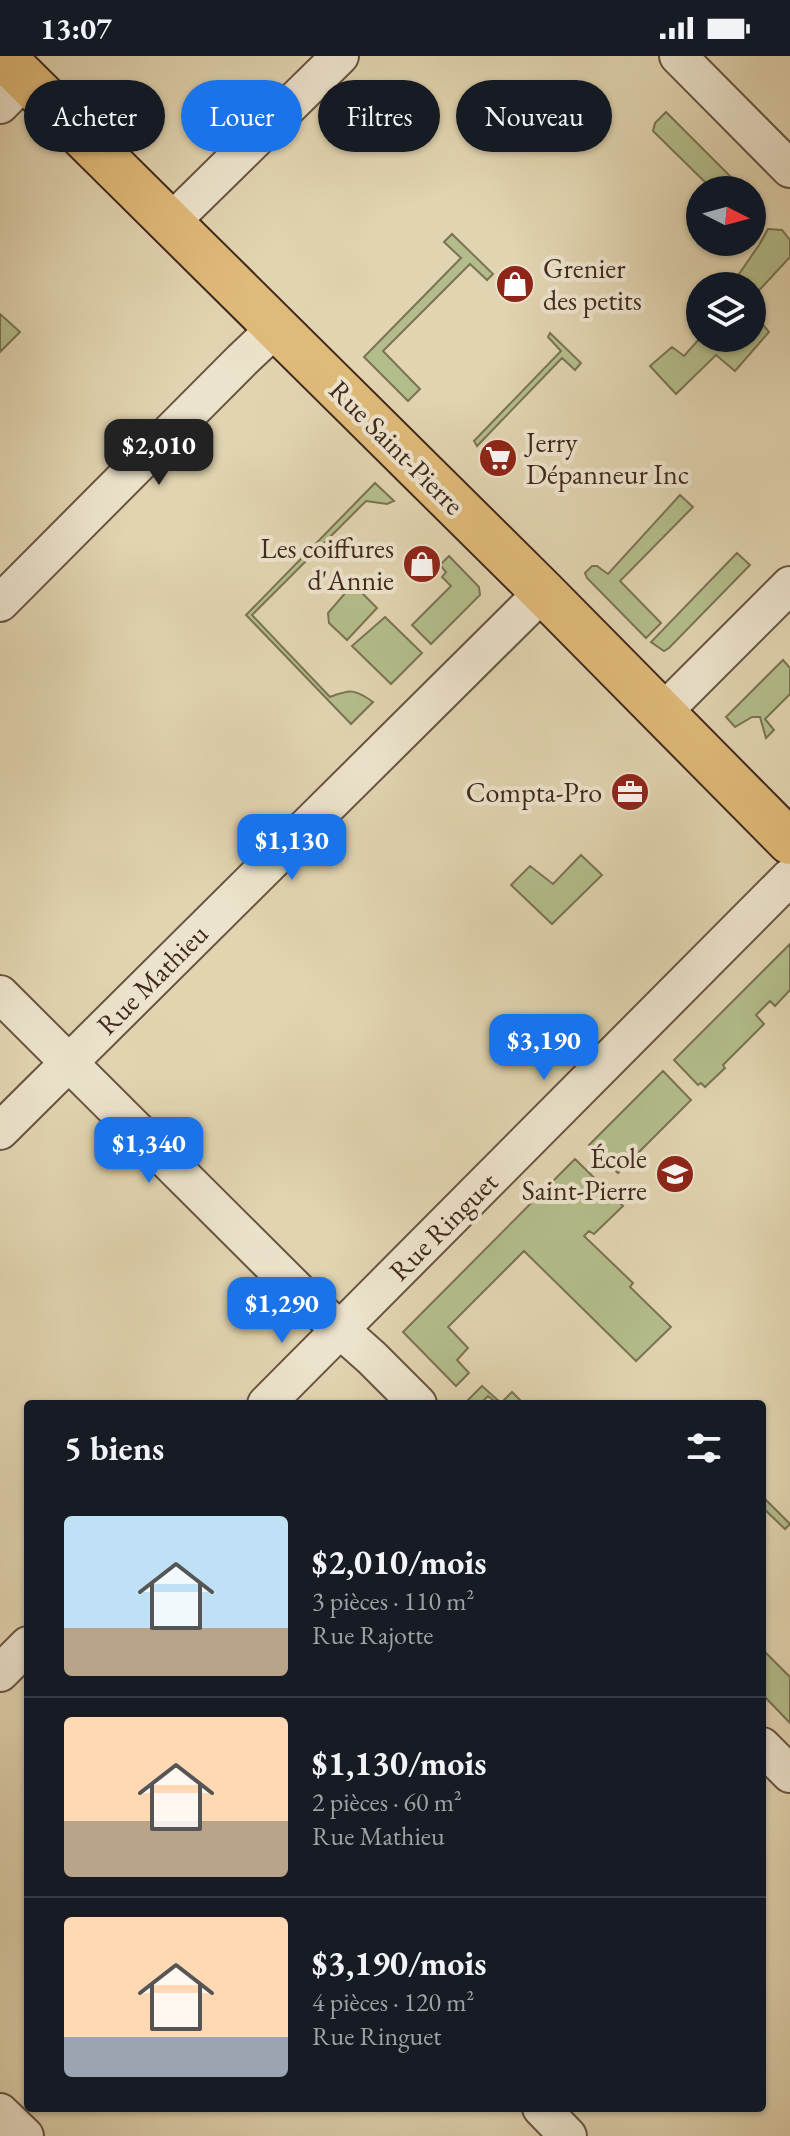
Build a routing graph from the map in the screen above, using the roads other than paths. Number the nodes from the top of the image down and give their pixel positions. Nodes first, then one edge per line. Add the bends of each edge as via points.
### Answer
1 (340, 56) edge
2 (678, 56) edge
3 (9, 80) edge
4 (790, 169) edge
5 (170, 223) junction
6 (276, 328) junction
7 (790, 585) edge
8 (543, 592) junction
9 (0, 603) edge
10 (662, 713) junction
11 (790, 842) edge
12 (790, 877) edge
13 (0, 994) edge
14 (68, 1063) junction
15 (0, 1131) edge
16 (341, 1330) junction
17 (270, 1400) edge
18 (414, 1400) edge
19 (24, 1649) edge
20 (0, 1673) edge
21 (766, 1750) edge
22 (790, 1774) edge
23 (0, 2112) edge
24 (545, 2112) edge
25 (25, 2136) edge
26 (568, 2136) edge

1 - 5 street
2 - 4 street
3 - 5 main road, Rue Saint-Pierre
5 - 6 main road, Rue Saint-Pierre
6 - 8 main road, Rue Saint-Pierre
6 - 9 street
7 - 10 street
8 - 10 main road, Rue Saint-Pierre
8 - 14 street, Rue Mathieu
10 - 11 main road, Rue Saint-Pierre
12 - 16 street, Rue Ringuet
13 - 14 street
14 - 15 street, Rue Mathieu
14 - 16 street
16 - 17 street, Rue Ringuet
16 - 18 street
19 - 20 street
21 - 22 street
23 - 25 street
24 - 26 street

